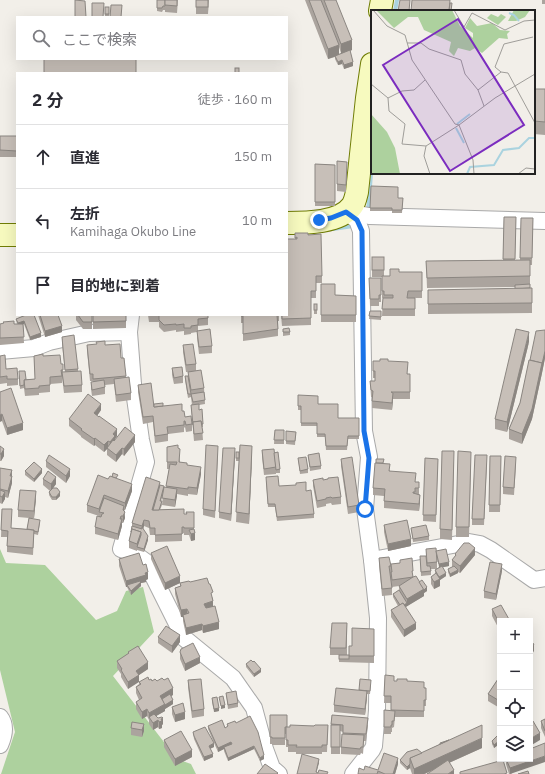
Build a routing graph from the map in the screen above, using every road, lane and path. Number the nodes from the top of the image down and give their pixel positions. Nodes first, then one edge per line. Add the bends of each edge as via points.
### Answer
1 (382, 0) edge
2 (380, 10) edge
3 (371, 71) edge
4 (360, 215) junction
5 (545, 221) edge
6 (288, 223) edge
7 (0, 235) edge
8 (16, 235) edge
9 (131, 316) edge
10 (129, 332) junction
11 (0, 351) edge
12 (375, 559) junction
13 (545, 578) edge
14 (0, 717) edge
15 (0, 745) edge
16 (279, 774) edge
17 (353, 774) edge

1 - 2 main road
3 - 4 main road via 357,192 353,205
4 - 5 street
4 - 6 main road
4 - 12 street via 357,220 362,231 364,431 369,458 365,509
7 - 8 main road
9 - 10 street
10 - 11 street via 89,333 34,348
10 - 16 street via 133,384 146,462 121,549 135,554 146,562 184,638 232,678 254,708 272,768
12 - 13 street via 469,542 491,550 534,580
12 - 17 street via 378,618 374,747
14 - 15 street via 4,728 4,737

